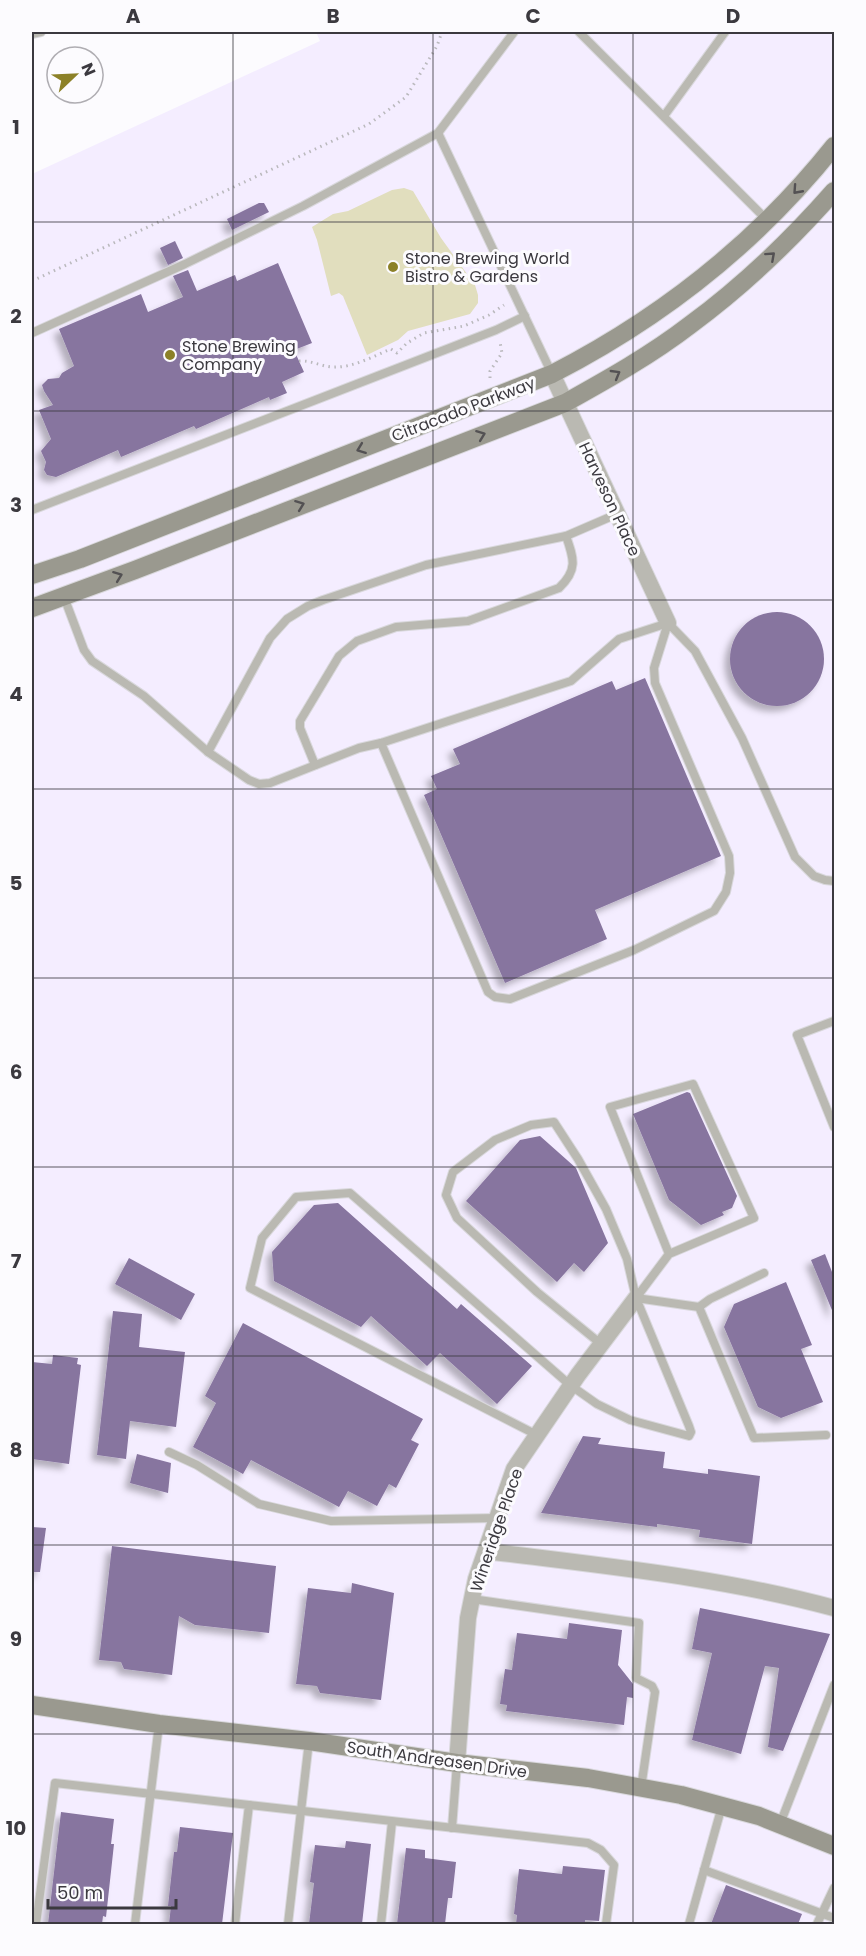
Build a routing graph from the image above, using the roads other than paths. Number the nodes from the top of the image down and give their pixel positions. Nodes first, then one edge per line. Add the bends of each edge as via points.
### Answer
1 (41, 32) edge
2 (513, 32) edge
3 (579, 32) edge
4 (725, 32) edge
5 (32, 34) edge
6 (664, 116) junction
7 (438, 132) junction
8 (834, 146) edge
9 (834, 191) edge
10 (768, 221) junction
11 (525, 316) junction
12 (32, 333) edge
13 (552, 374) junction
14 (565, 403) junction
15 (32, 510) edge
16 (617, 514) junction
17 (566, 536) junction
18 (32, 576) edge
19 (64, 597) junction
20 (32, 608) edge
21 (668, 623) junction
22 (381, 743) junction
23 (208, 752) junction
24 (315, 765) junction
25 (834, 881) edge
26 (834, 1021) edge
27 (834, 1127) edge
28 (669, 1254) junction
29 (764, 1274) dead end
30 (636, 1298) junction
31 (699, 1307) junction
32 (601, 1344) junction
33 (570, 1385) junction
34 (537, 1435) junction
35 (826, 1435) dead end
36 (169, 1452) dead end
37 (497, 1518) junction
38 (486, 1551) junction
39 (472, 1599) junction
40 (834, 1608) edge
41 (834, 1685) edge
42 (32, 1705) edge
43 (159, 1724) junction
44 (309, 1741) junction
45 (457, 1763) junction
46 (641, 1788) junction
47 (150, 1794) junction
48 (249, 1804) junction
49 (722, 1806) junction
50 (300, 1812) junction
51 (392, 1821) junction
52 (780, 1824) junction
53 (452, 1828) junction
54 (834, 1846) edge
55 (704, 1870) junction
56 (834, 1888) edge
57 (823, 1913) junction
58 (834, 1918) edge
59 (36, 1924) edge
60 (135, 1924) edge
61 (235, 1924) edge
62 (288, 1924) edge
63 (381, 1924) edge
64 (606, 1924) edge
65 (689, 1924) edge
66 (817, 1924) edge

1 - 5 lane
2 - 7 lane
3 - 6 lane
4 - 6 lane
6 - 10 lane
7 - 11 lane
7 - 12 lane via 207,254
8 -> 10 main road, Citracado Parkway
14 -> 9 main road, Citracado Parkway via 689,326 794,236
10 - 13 main road, Citracado Parkway via 692,287 603,347
11 - 13 lane
11 - 15 lane
13 - 14 street, Harveson Place
13 -> 18 main road, Citracado Parkway
14 - 16 street, Harveson Place
19 -> 14 main road, Citracado Parkway
16 - 17 lane
16 - 21 street, Harveson Place
17 - 23 lane via 407,570 297,611 270,638
17 - 24 lane via 573,566 559,588 468,621 396,627 348,646 300,721
19 - 20 main road, Citracado Parkway
19 - 23 lane via 92,661 144,696
21 - 22 lane via 619,639 571,681
21 - 22 lane via 654,668 655,682 729,856 730,873 726,892 714,911 634,950 510,999 488,992
21 - 25 lane via 696,651 742,738 795,857 814,876
22 - 24 lane
23 - 24 lane via 259,784
26 - 27 lane via 797,1035
28 - 28 lane via 754,1218 693,1084 610,1107
28 - 30 lane
29 - 31 lane
30 - 31 lane
30 - 32 street, Wineridge Place
30 - 32 lane via 627,1259 606,1209 554,1122 531,1125 495,1140 453,1172 446,1195 457,1218 537,1292
30 - 33 lane via 689,1426 689,1436 630,1420
31 - 35 lane via 754,1438
32 - 33 street, Wineridge Place
33 - 34 street, Wineridge Place
33 - 34 lane via 350,1193 296,1197 262,1238 250,1288
34 - 37 street, Wineridge Place via 514,1469
36 - 37 lane via 259,1504 331,1521
37 - 38 street, Wineridge Place
38 - 39 street, Wineridge Place
38 - 40 street via 685,1575
39 - 45 street, Wineridge Place
39 - 46 lane via 639,1623 636,1678 652,1686 655,1692
41 - 52 lane
42 - 43 main road, South Andreasen Drive
43 - 44 main road, South Andreasen Drive
43 - 47 lane
44 - 45 main road, South Andreasen Drive
44 - 50 lane
45 - 46 main road, South Andreasen Drive
45 - 53 lane
46 - 49 main road, South Andreasen Drive
47 - 48 lane
47 - 59 lane via 55,1783
47 - 60 lane
48 - 50 lane
48 - 61 lane
49 - 52 main road, South Andreasen Drive
49 - 55 lane
50 - 51 lane
50 - 62 lane
51 - 53 lane
51 - 63 lane
52 - 54 main road, South Andreasen Drive
53 - 64 lane via 588,1843 601,1850 614,1864
55 - 57 lane
55 - 65 lane
56 - 57 lane
57 - 58 lane
57 - 66 lane

